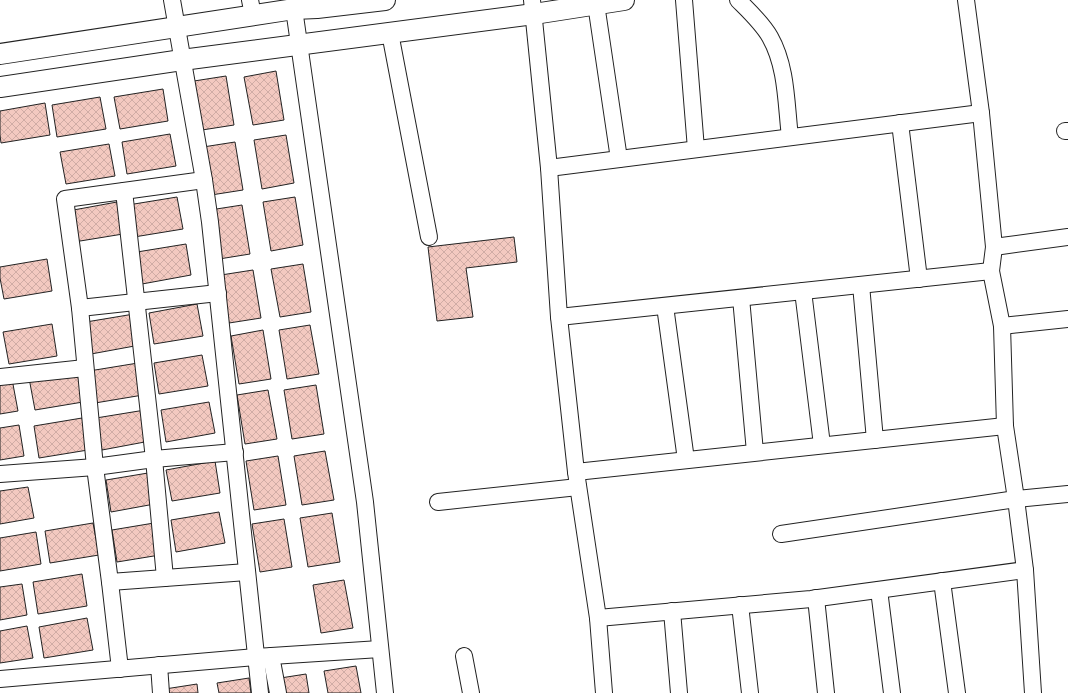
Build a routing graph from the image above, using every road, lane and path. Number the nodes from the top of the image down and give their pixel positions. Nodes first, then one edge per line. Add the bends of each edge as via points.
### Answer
1 (172, 0) edge
2 (624, 0) edge
3 (684, 0) edge
4 (738, 0) edge
5 (966, 0) edge
6 (377, 1) edge
7 (316, 4) edge
8 (596, 4) junction
9 (533, 7) edge
10 (251, 8) edge
11 (294, 10) junction
12 (176, 26) junction
13 (390, 33) junction
14 (300, 45) junction
15 (0, 54) edge
16 (182, 60) junction
17 (0, 87) edge
18 (981, 113) junction
19 (900, 123) junction
20 (790, 137) junction
21 (696, 149) junction
22 (619, 159) junction
23 (548, 168) junction
24 (204, 180) junction
25 (124, 191) junction
26 (429, 237) dead end
27 (1068, 237) edge
28 (994, 247) junction
29 (991, 271) junction
30 (919, 279) junction
31 (861, 285) junction
32 (803, 291) junction
33 (218, 294) junction
34 (741, 298) junction
35 (136, 302) junction
36 (665, 306) junction
37 (80, 308) junction
38 (559, 317) junction
39 (1068, 319) edge
40 (1002, 326) junction
41 (86, 368) junction
42 (0, 377) edge
43 (1005, 426) junction
44 (876, 440) junction
45 (822, 445) junction
46 (235, 452) junction
47 (754, 452) junction
48 (154, 459) junction
49 (686, 460) junction
50 (95, 467) junction
51 (0, 474) edge
52 (577, 479) junction
53 (1068, 494) edge
54 (1016, 499) junction
55 (438, 502) dead end
56 (781, 534) dead end
57 (1025, 570) junction
58 (247, 572) junction
59 (165, 578) junction
60 (110, 582) junction
61 (942, 582) junction
62 (879, 590) junction
63 (816, 598) junction
64 (740, 605) junction
65 (672, 611) junction
66 (598, 618) junction
67 (380, 649) junction
68 (464, 656) dead end
69 (263, 657) junction
70 (159, 665) junction
71 (120, 669) junction
72 (0, 679) edge
73 (161, 693) edge
74 (260, 693) edge
75 (278, 693) edge
76 (385, 693) edge
77 (470, 693) edge
78 (604, 693) edge
79 (679, 693) edge
80 (750, 693) edge
81 (826, 693) edge
82 (892, 693) edge
83 (956, 693) edge
84 (1032, 693) edge

1 - 12 street
2 - 8 street
3 - 21 street
4 - 20 street via 770,37 778,54 784,81
5 - 18 street
6 - 7 street
7 - 11 street
8 - 9 street
8 - 22 street
9 - 13 street
9 - 23 street
10 - 11 street
10 - 12 street
11 - 14 street
12 - 15 street
12 - 16 street
13 - 14 street
13 - 26 street
14 - 16 street
14 - 67 street via 365,502
16 - 17 street
16 - 24 street
18 - 19 street
18 - 28 street
19 - 20 street
19 - 30 street
20 - 21 street
21 - 22 street
22 - 23 street
23 - 38 street
24 - 25 street
24 - 33 street
25 - 35 street
25 - 37 street via 65,199
27 - 28 street
28 - 29 street
29 - 30 street
29 - 40 street
30 - 31 street
31 - 32 street
31 - 44 street
32 - 34 street
32 - 45 street
33 - 35 street
33 - 46 street
34 - 36 street
34 - 47 street
35 - 37 street
35 - 48 street
36 - 38 street
36 - 49 street
37 - 41 street
38 - 52 street
39 - 40 street
40 - 43 street
41 - 42 street
41 - 50 street
43 - 44 street
43 - 54 street
44 - 45 street
45 - 47 street
46 - 48 street
46 - 58 street
47 - 49 street
48 - 50 street
48 - 59 street
49 - 52 street
50 - 51 street
50 - 60 street
52 - 55 street
52 - 66 street
53 - 54 street
54 - 56 street
54 - 57 street
57 - 61 street
57 - 84 street
58 - 59 street
58 - 69 street
59 - 60 street
60 - 71 street
61 - 62 street
61 - 83 street
62 - 63 street
62 - 82 street
63 - 64 street
63 - 81 street
64 - 65 street
64 - 80 street
65 - 66 street
65 - 79 street
66 - 78 street
67 - 69 street
67 - 76 street
68 - 77 street
69 - 70 street
69 - 74 street
69 - 75 street
70 - 71 street
70 - 73 street
71 - 72 street

